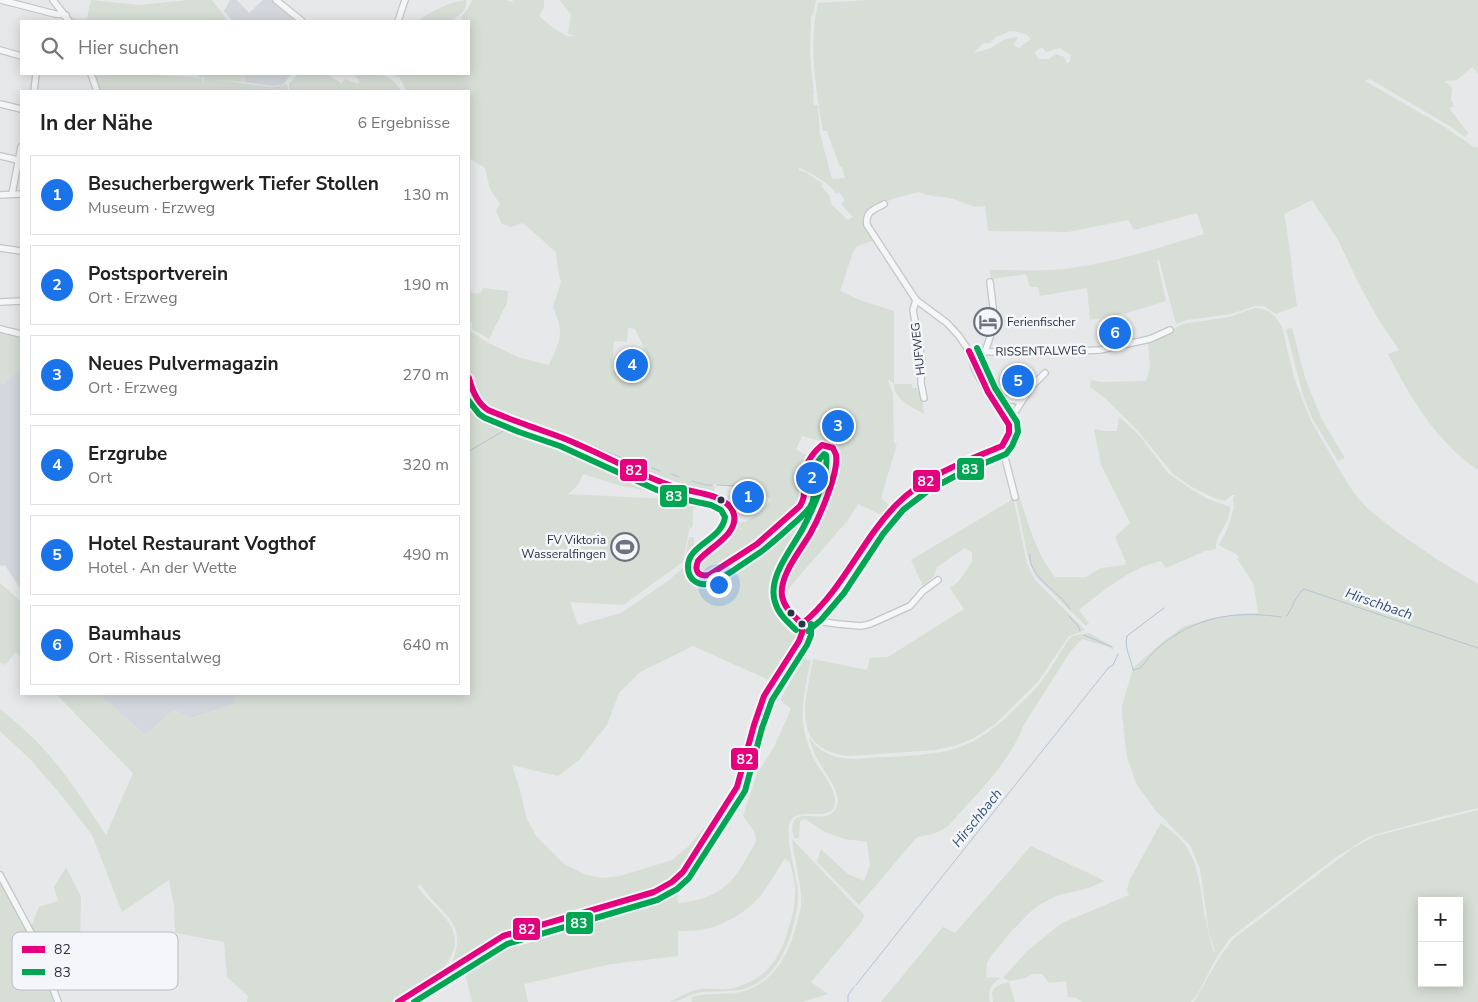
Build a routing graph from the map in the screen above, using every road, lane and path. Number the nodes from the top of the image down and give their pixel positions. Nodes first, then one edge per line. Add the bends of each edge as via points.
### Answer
1 (1, 0) edge
2 (53, 0) edge
3 (276, 0) edge
4 (405, 0) edge
5 (67, 18) edge
6 (301, 20) edge
7 (398, 20) edge
8 (0, 50) edge
9 (20, 56) edge
10 (36, 75) edge
11 (91, 75) edge
12 (34, 90) edge
13 (97, 90) edge
14 (0, 104) edge
15 (20, 109) edge
16 (20, 151) edge
17 (0, 156) edge
18 (18, 160) junction
19 (12, 194) junction
20 (20, 194) edge
21 (0, 195) edge
22 (884, 204) dead end
23 (0, 248) edge
24 (20, 251) edge
25 (990, 282) dead end
26 (916, 300) junction
27 (0, 302) edge
28 (20, 302) edge
29 (0, 328) edge
30 (1170, 330) dead end
31 (20, 334) edge
32 (969, 351) junction
33 (985, 352) junction
34 (1045, 373) dead end
35 (470, 382) edge
36 (924, 398) dead end
37 (992, 400) junction
38 (1021, 402) junction
39 (1008, 423) junction
40 (1002, 446) junction
41 (1015, 497) dead end
42 (938, 580) dead end
43 (816, 614) junction
44 (802, 624) junction
45 (0, 875) edge
46 (31, 932) edge
47 (54, 990) edge
48 (58, 1002) edge
49 (398, 1002) edge

1 - 5 street
2 - 5 street
3 - 6 street
4 - 7 street
8 - 9 street
10 - 12 street
11 - 13 street
14 - 15 street
16 - 18 street
17 - 18 street
18 - 19 street
19 - 20 street
19 - 21 street
22 - 26 street via 868,214 867,225
23 - 24 street
25 - 33 street via 994,325
26 - 32 street via 947,323
26 - 36 street, HUFWEG via 913,310 922,360
27 - 28 street
29 - 31 street
30 - 33 street, RISSENTALWEG via 1150,339 1100,350
32 - 33 street, RISSENTALWEG
32 - 37 street via 975,370
34 - 38 street
35 - 44 street via 473,392 486,408 504,417 563,438 675,488 710,496 729,505 734,513 733,526 700,558 697,570 703,576 757,544 800,506 804,500 803,477 808,459 822,445 832,448 837,464 827,496 783,586 784,605
37 - 38 street via 996,396
37 - 39 street
38 - 39 street
39 - 40 street via 1010,429
40 - 41 street
40 - 43 street via 944,471 902,500 886,516
42 - 43 street via 910,606 870,624 824,622
43 - 44 street
44 - 49 street via 799,641 764,696 737,787 684,872 654,892 502,936
45 - 46 street
47 - 48 street

